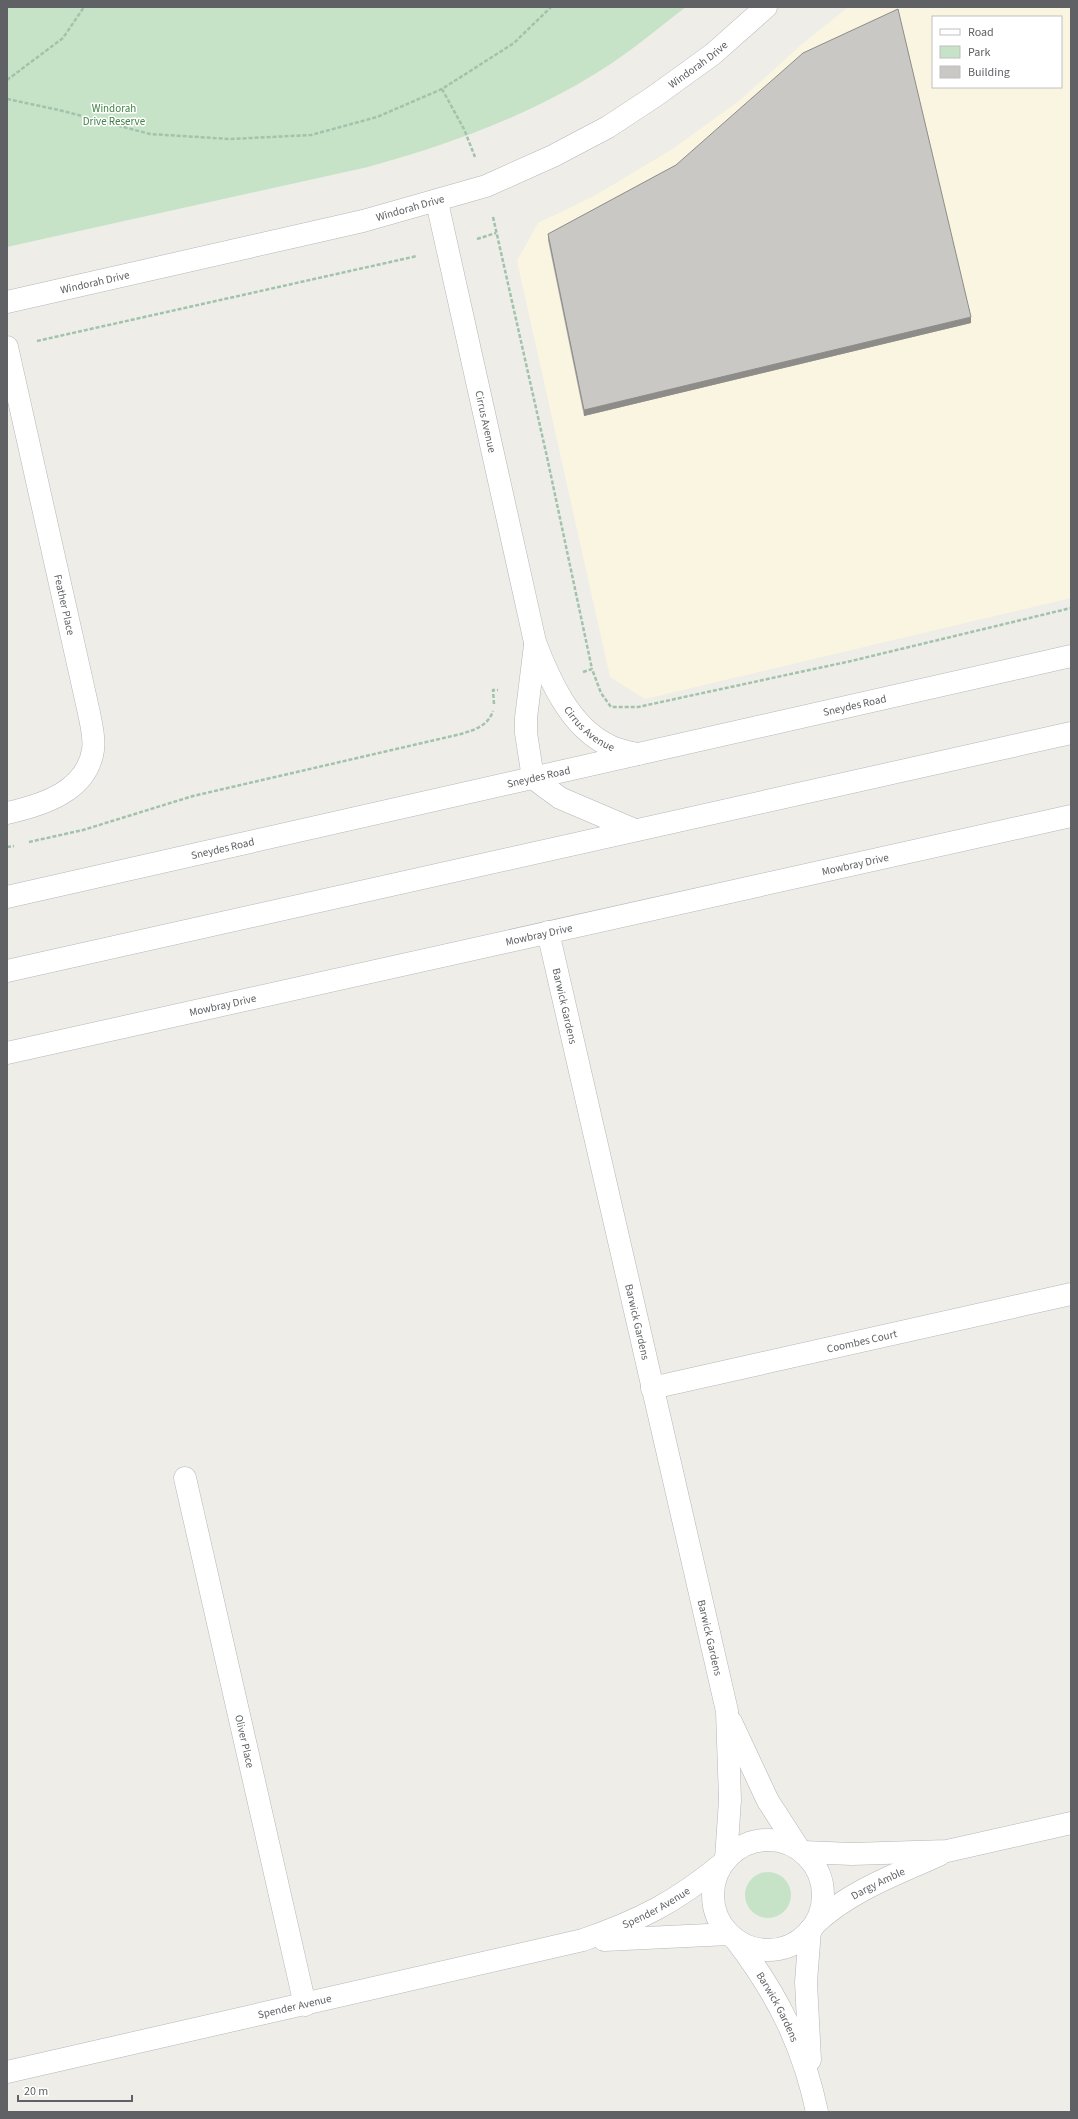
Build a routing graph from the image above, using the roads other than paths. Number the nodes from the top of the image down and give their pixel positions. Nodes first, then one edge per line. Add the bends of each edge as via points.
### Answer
1 (766, 7) edge
2 (437, 202) junction
3 (7, 302) edge
4 (7, 348) edge
5 (535, 642) junction
6 (1071, 656) edge
7 (1071, 733) edge
8 (638, 754) junction
9 (533, 778) junction
10 (7, 813) edge
11 (1071, 816) edge
12 (635, 830) junction
13 (7, 897) edge
14 (548, 932) junction
15 (7, 971) edge
16 (7, 1053) edge
17 (1071, 1294) edge
18 (652, 1388) junction
19 (185, 1478) dead end
20 (727, 1711) junction
21 (1071, 1823) edge
22 (801, 1851) junction
23 (947, 1851) junction
24 (724, 1861) junction
25 (813, 1927) junction
26 (732, 1936) junction
27 (583, 1940) junction
28 (305, 2005) junction
29 (7, 2072) edge
30 (810, 2081) junction
31 (817, 2112) edge

1 - 2 street, Windorah Drive via 713,54 614,123 553,156 486,186
2 - 3 street, Windorah Drive
2 - 5 street, Cirrus Avenue
4 - 10 street, Feather Place via 89,713 94,748 90,763 82,776 57,798
5 - 8 street, Cirrus Avenue via 557,688 584,728 609,746
5 - 9 street, Cirrus Avenue via 526,718
6 - 8 street, Sneydes Road
7 - 12 street
8 - 9 street, Sneydes Road
9 - 12 street via 560,798
9 - 13 street, Sneydes Road
11 - 14 street, Mowbray Drive
12 - 15 street
14 - 16 street, Mowbray Drive
14 - 18 street, Barwick Gardens
17 - 18 street, Coombes Court
18 - 20 street, Barwick Gardens
19 - 28 street, Oliver Place
20 - 22 street, Barwick Gardens via 768,1801
20 - 24 street, Barwick Gardens via 730,1800
21 - 23 street, Dargy Amble
22 - 23 street, Dargy Amble via 852,1854
22 - 24 street via 783,1842 765,1840 741,1847
22 - 25 street via 813,1863 823,1887 822,1906
23 - 25 street, Dargy Amble via 832,1907
24 - 26 street via 714,1882 713,1902 719,1920
24 - 27 street, Spender Avenue via 676,1899 626,1925
25 - 26 street via 786,1947 770,1950 752,1947
25 - 30 street, Barwick Gardens via 806,1982
26 - 27 street, Spender Avenue
26 - 30 street, Barwick Gardens via 772,1991 795,2040
27 - 28 street, Spender Avenue
28 - 29 street, Spender Avenue
30 - 31 street, Barwick Gardens

